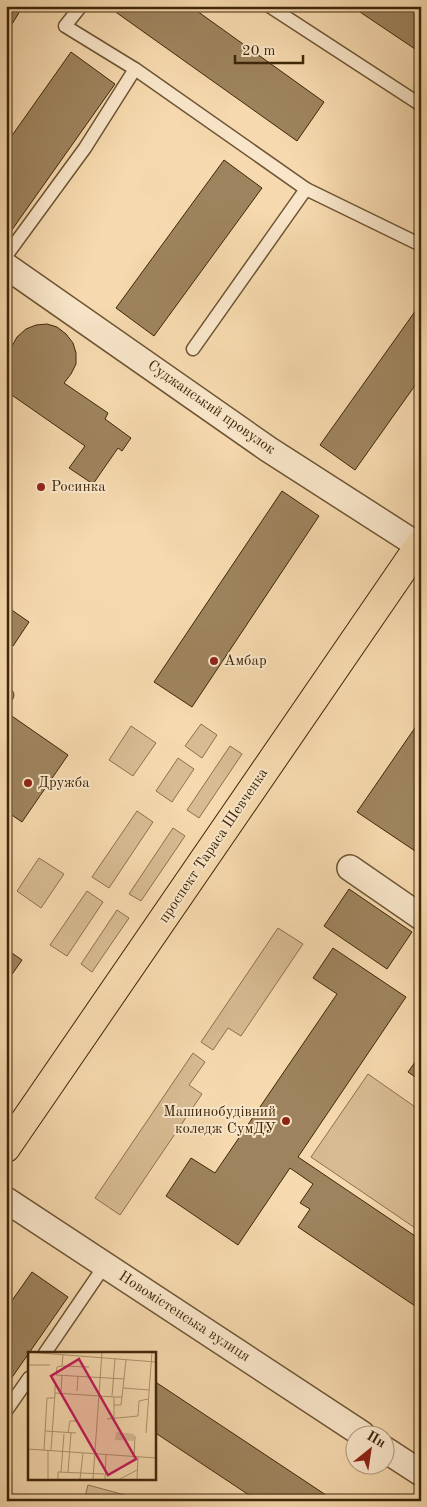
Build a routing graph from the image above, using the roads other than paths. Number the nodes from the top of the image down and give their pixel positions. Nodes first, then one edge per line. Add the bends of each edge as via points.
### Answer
1 (82, 6) edge
2 (269, 6) edge
3 (135, 70) junction
4 (421, 104) edge
5 (306, 189) junction
6 (421, 245) edge
7 (6, 256) edge
8 (6, 266) edge
9 (193, 349) dead end
10 (420, 545) edge
11 (350, 868) dead end
12 (421, 917) edge
13 (6, 1148) edge
14 (6, 1200) edge
15 (105, 1265) junction
16 (46, 1352) edge
17 (28, 1379) edge
18 (6, 1411) edge
19 (347, 1424) edge
20 (394, 1454) edge
21 (419, 1467) edge

1 - 3 lane via 65,26
2 - 4 lane
3 - 5 lane
3 - 7 lane via 84,148
5 - 6 lane
5 - 9 lane
8 - 10 street, Суджанський провулок via 268,449
10 - 13 main road, проспект Тараса Шевченка
11 - 12 street
14 - 15 street, Новомістенська вулиця
15 - 16 lane
15 - 19 street, Новомістенська вулиця
17 - 18 lane
20 - 21 street

